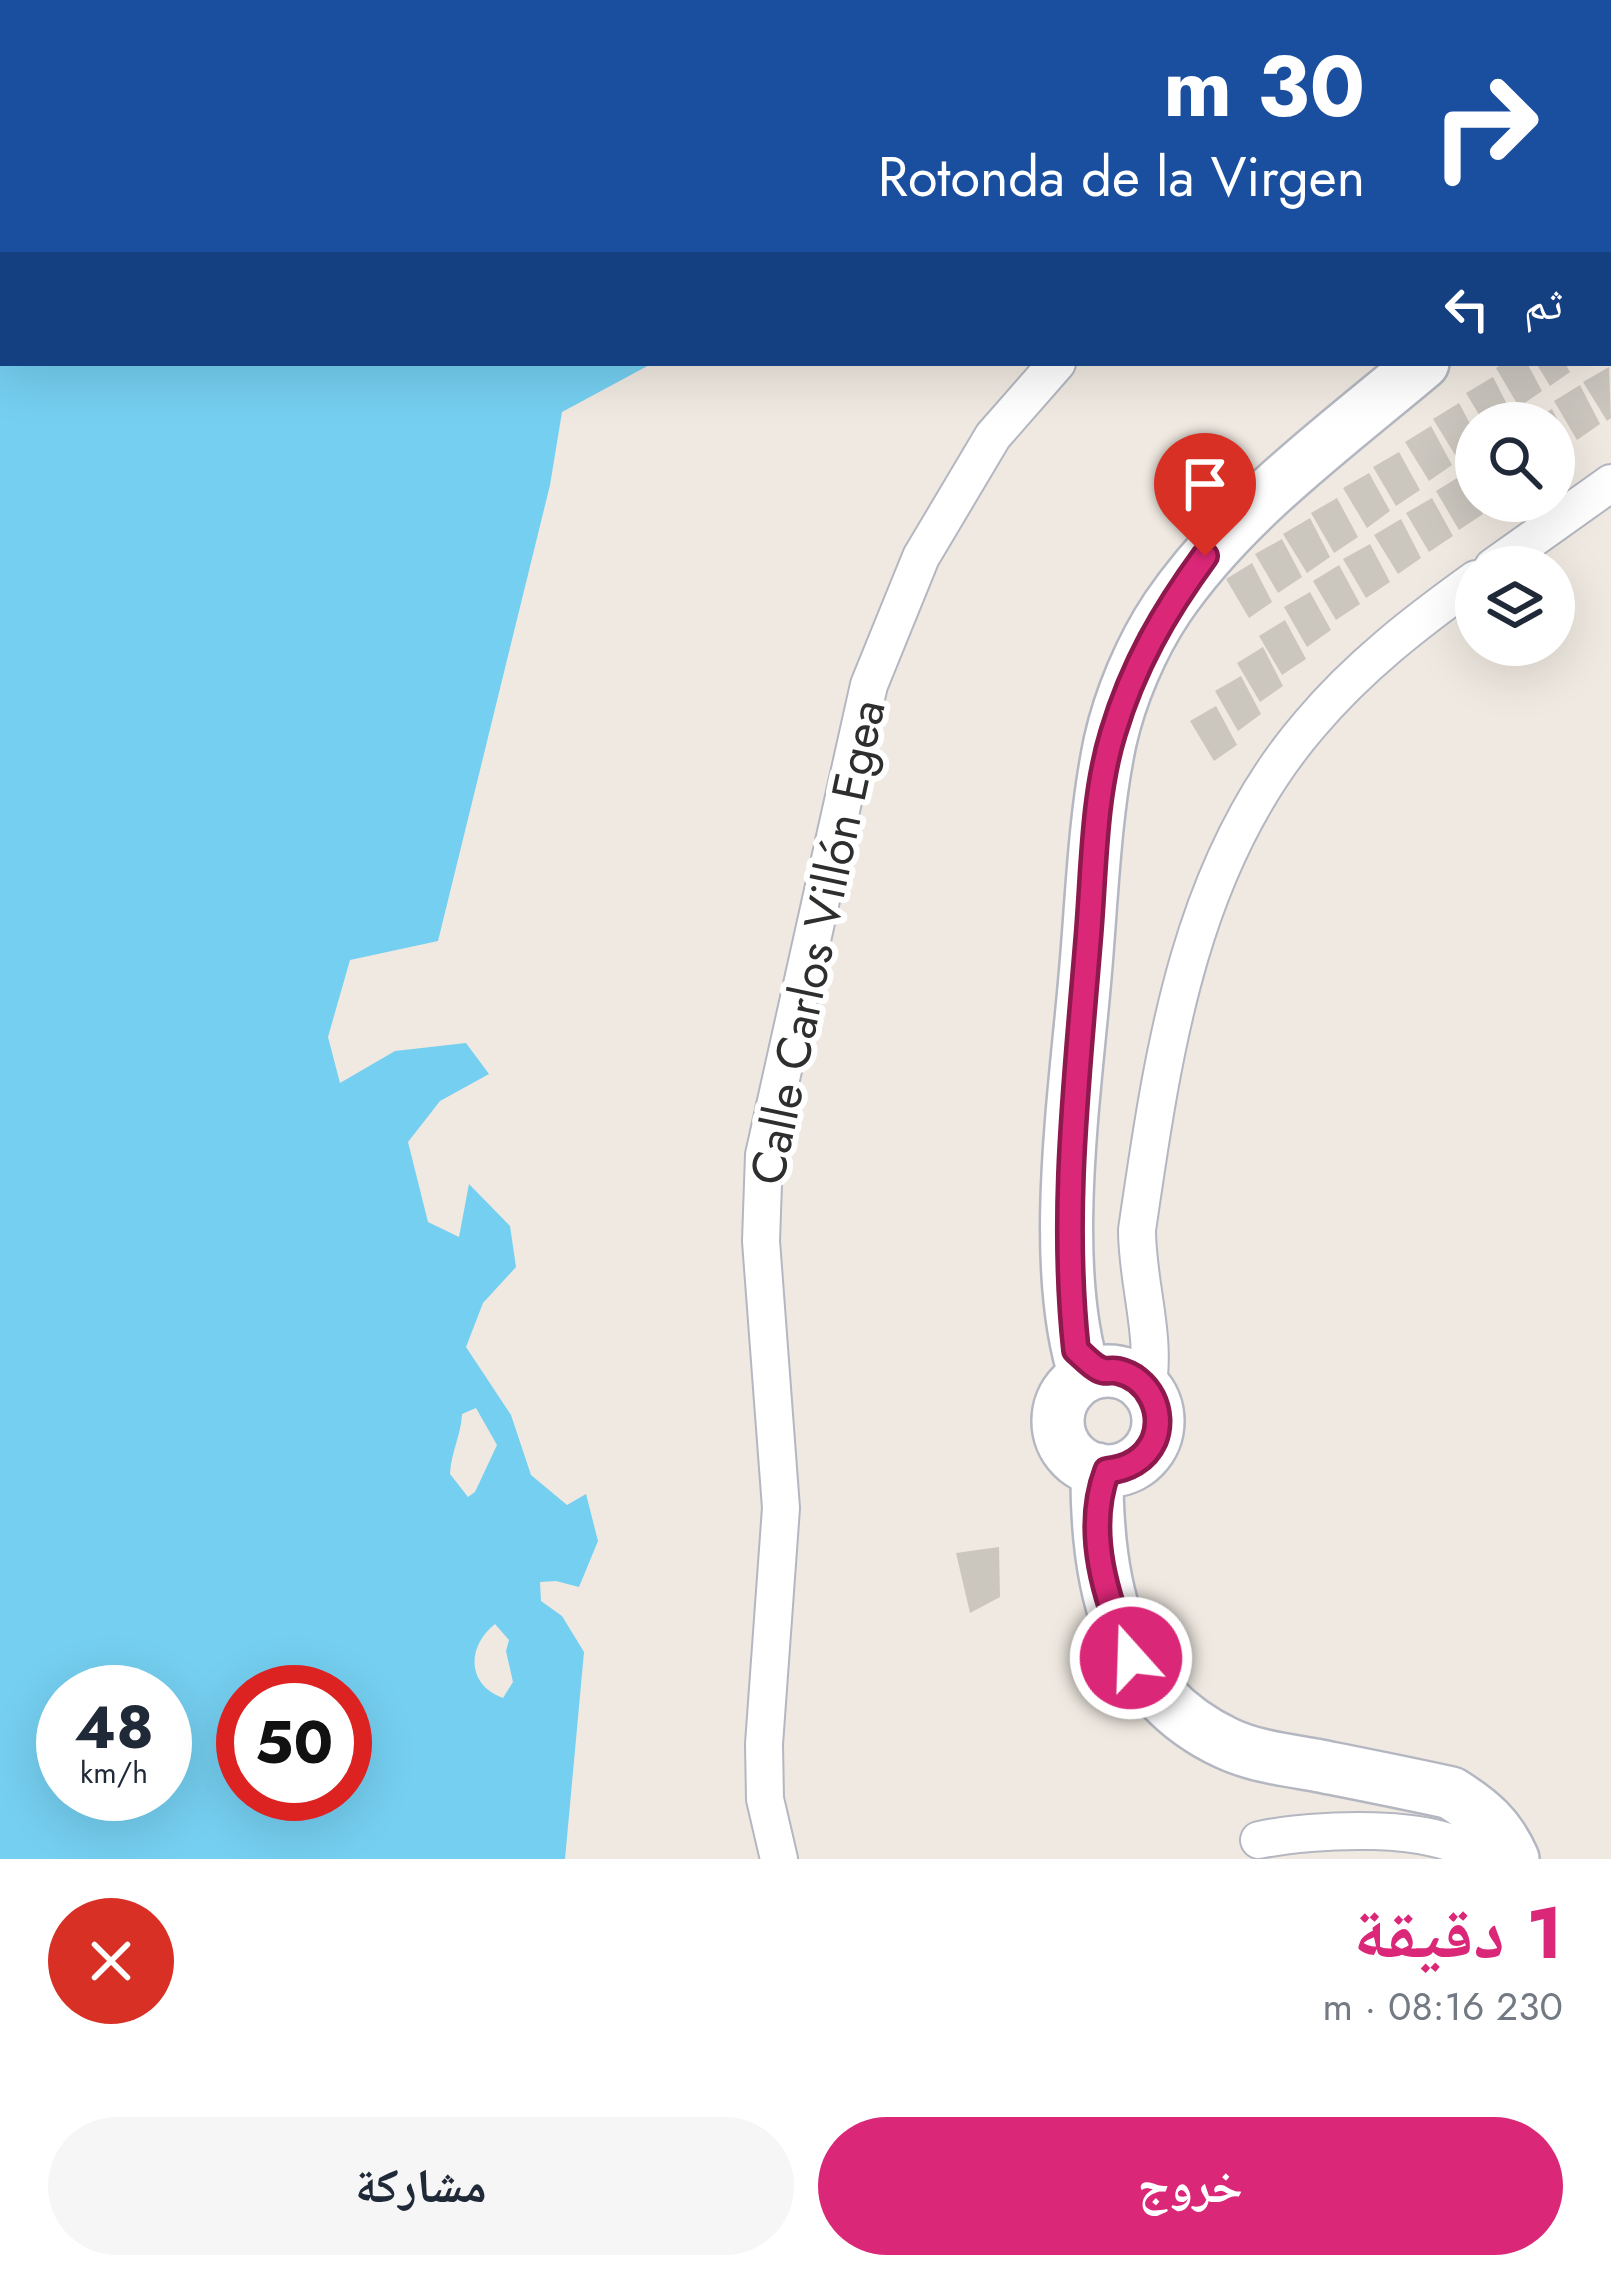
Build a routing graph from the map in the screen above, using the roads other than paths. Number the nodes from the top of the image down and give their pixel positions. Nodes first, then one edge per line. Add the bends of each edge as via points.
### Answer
1 (1054, 366) edge
2 (1420, 366) edge
3 (1611, 483) edge
4 (1522, 546) edge
5 (1455, 595) edge
6 (1117, 1371) junction
7 (1100, 1480) junction
8 (1259, 1840) dead end
9 (779, 1859) edge
10 (1480, 1859) edge
11 (1514, 1859) edge

1 - 9 street, Calle Carlos Villón Egea via 993,436 921,557 869,685 764,1155 761,1241 781,1508 764,1799
2 - 6 main road via 1205,556 1165,611 1111,738 1068,1231
3 - 4 street
5 - 6 street via 1364,666 1308,726 1221,865 1172,1022
6 - 7 main road via 1156,1405 1155,1438 1135,1463
6 - 7 main road via 1062,1399 1059,1431
7 - 11 main road via 1096,1533 1114,1618 1157,1694 1228,1744 1451,1793 1502,1834
8 - 10 street via 1308,1832 1416,1834 1456,1843

